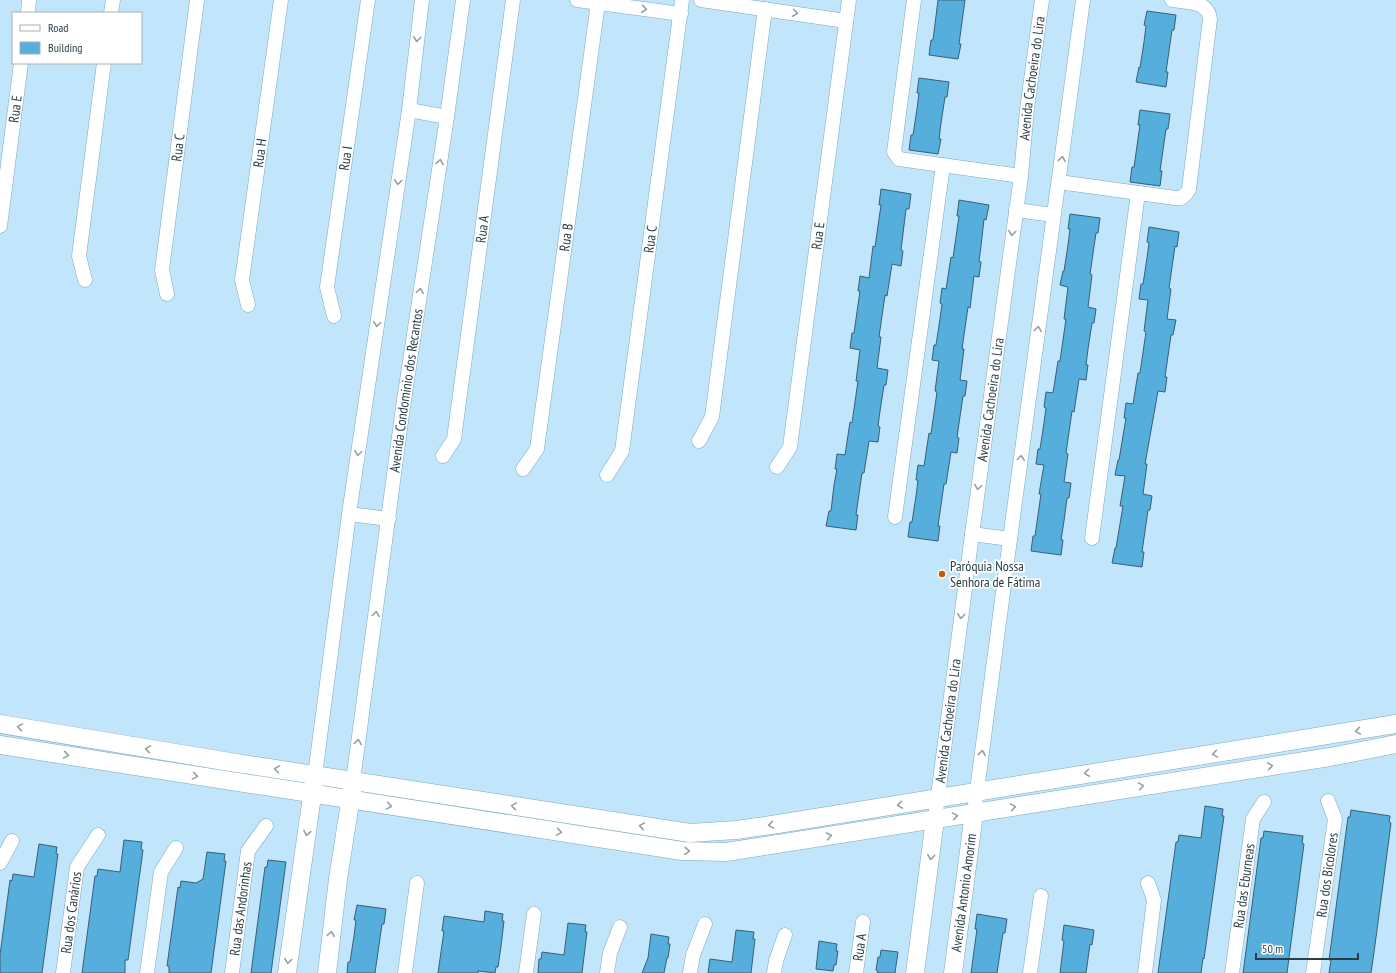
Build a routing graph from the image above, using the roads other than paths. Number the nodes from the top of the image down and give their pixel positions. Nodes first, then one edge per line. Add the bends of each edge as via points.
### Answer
1 (29, 0) edge
2 (113, 0) edge
3 (197, 0) edge
4 (281, 0) edge
5 (368, 0) edge
6 (422, 0) edge
7 (463, 0) edge
8 (513, 0) edge
9 (577, 0) edge
10 (701, 0) edge
11 (849, 0) edge
12 (914, 0) edge
13 (1042, 0) edge
14 (1083, 0) edge
15 (1172, 0) edge
16 (598, 3) junction
17 (681, 7) edge
18 (765, 9) junction
19 (28, 12) edge
20 (111, 12) edge
21 (846, 21) junction
22 (21, 64) edge
23 (104, 64) edge
24 (409, 110) junction
25 (447, 117) junction
26 (943, 165) junction
27 (1021, 176) junction
28 (1059, 182) junction
29 (1138, 193) junction
30 (1016, 210) junction
31 (1054, 215) junction
32 (0, 226) edge
33 (85, 280) dead end
34 (167, 294) dead end
35 (248, 305) dead end
36 (334, 316) dead end
37 (699, 441) dead end
38 (443, 456) dead end
39 (777, 467) dead end
40 (524, 469) dead end
41 (606, 475) dead end
42 (350, 514) junction
43 (896, 517) dead end
44 (389, 519) junction
45 (972, 534) junction
46 (1092, 538) dead end
47 (1010, 539) junction
48 (0, 724) edge
49 (1396, 724) edge
50 (1396, 744) edge
51 (0, 745) edge
52 (315, 775) junction
53 (353, 781) junction
54 (976, 792) junction
55 (313, 794) junction
56 (938, 798) junction
57 (350, 800) junction
58 (1328, 801) dead end
59 (1264, 802) dead end
60 (974, 813) junction
61 (935, 819) junction
62 (266, 826) dead end
63 (98, 835) dead end
64 (12, 841) dead end
65 (176, 848) dead end
66 (0, 863) edge
67 (418, 883) dead end
68 (1148, 883) dead end
69 (1041, 896) dead end
70 (534, 914) dead end
71 (863, 922) dead end
72 (705, 924) dead end
73 (620, 927) dead end
74 (785, 935) dead end
75 (63, 973) edge
76 (146, 973) edge
77 (232, 973) edge
78 (287, 973) edge
79 (326, 973) edge
80 (405, 973) edge
81 (526, 973) edge
82 (607, 973) edge
83 (690, 973) edge
84 (774, 973) edge
85 (856, 973) edge
86 (915, 973) edge
87 (953, 973) edge
88 (1030, 973) edge
89 (1145, 973) edge
90 (1232, 973) edge
91 (1313, 973) edge

1 - 19 street
2 - 20 street
3 - 34 street, Rua C via 162,270
4 - 35 street, Rua H via 242,280
5 - 36 street, Rua I via 327,287
6 -> 24 street
7 - 25 street, Avenida Condominio dos Recantos
8 - 38 street, Rua A via 454,439
9 - 16 street
10 - 18 street
11 - 21 street, Rua E
12 - 26 street via 894,152 899,159
13 - 27 street, Avenida Cachoeira do Lira
28 -> 14 street
15 - 29 street via 1199,3 1210,11 1189,189 1182,198
16 -> 17 street
16 - 40 street, Rua B via 537,449
17 - 41 street, Rua C via 622,451
18 -> 21 street
18 - 37 street via 712,417
21 - 39 street, Rua E via 790,447
22 - 32 street, Rua E
23 - 33 street via 79,256
24 - 25 street
24 -> 42 street
44 -> 25 street, Avenida Condominio dos Recantos via 404,400
26 - 27 street
26 - 43 street
27 - 30 street, Avenida Cachoeira do Lira
28 - 29 street
28 - 31 street
29 - 46 street
30 - 31 street
30 -> 45 street, Avenida Cachoeira do Lira
47 -> 31 street
42 - 44 street
42 - 52 street
53 -> 44 street, Avenida Condominio dos Recantos
45 - 47 street
45 -> 56 street, Avenida Cachoeira do Lira
54 -> 47 street
52 -> 48 street
49 -> 54 street
60 -> 50 street via 1330,757
51 -> 55 street
52 - 53 street
52 - 55 street
56 -> 53 street via 736,830 690,833
53 - 57 street
54 - 56 street
54 - 60 street
55 - 57 street
55 -> 78 street
56 - 61 street, Avenida Cachoeira do Lira
57 -> 61 street via 682,851 726,852
79 -> 57 street
58 - 91 street, Rua dos Bicolores via 1335,819
59 - 90 street, Rua das Eburneas via 1253,819
61 -> 60 street
60 - 87 street, Avenida Antonio Amorim
61 -> 86 street
62 - 77 street, Rua das Andorinhas via 248,851
63 - 75 street, Rua dos Canários via 77,867
64 - 66 street
65 - 76 street via 161,872
67 - 80 street
68 - 89 street via 1154,900
69 - 88 street
70 - 81 street
71 - 85 street, Rua A
72 - 83 street via 693,955
73 - 82 street via 610,953
74 - 84 street

